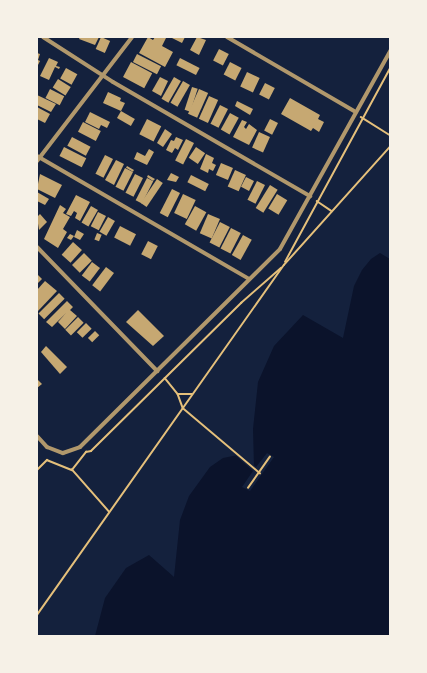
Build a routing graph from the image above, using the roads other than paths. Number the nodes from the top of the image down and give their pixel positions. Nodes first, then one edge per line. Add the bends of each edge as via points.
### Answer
1 (43, 37) edge
2 (132, 37) edge
3 (227, 37) edge
4 (390, 51) edge
5 (104, 75) junction
6 (354, 111) junction
7 (38, 158) edge
8 (310, 196) junction
9 (37, 247) edge
10 (249, 279) junction
11 (157, 371) junction
12 (37, 436) edge

1 - 5 street
2 - 5 street
3 - 6 street
4 - 6 street
5 - 7 street
5 - 8 street
6 - 8 street
7 - 10 street
8 - 10 street via 286,242
9 - 11 street
10 - 11 street
11 - 12 street via 80,447 63,453 47,447

